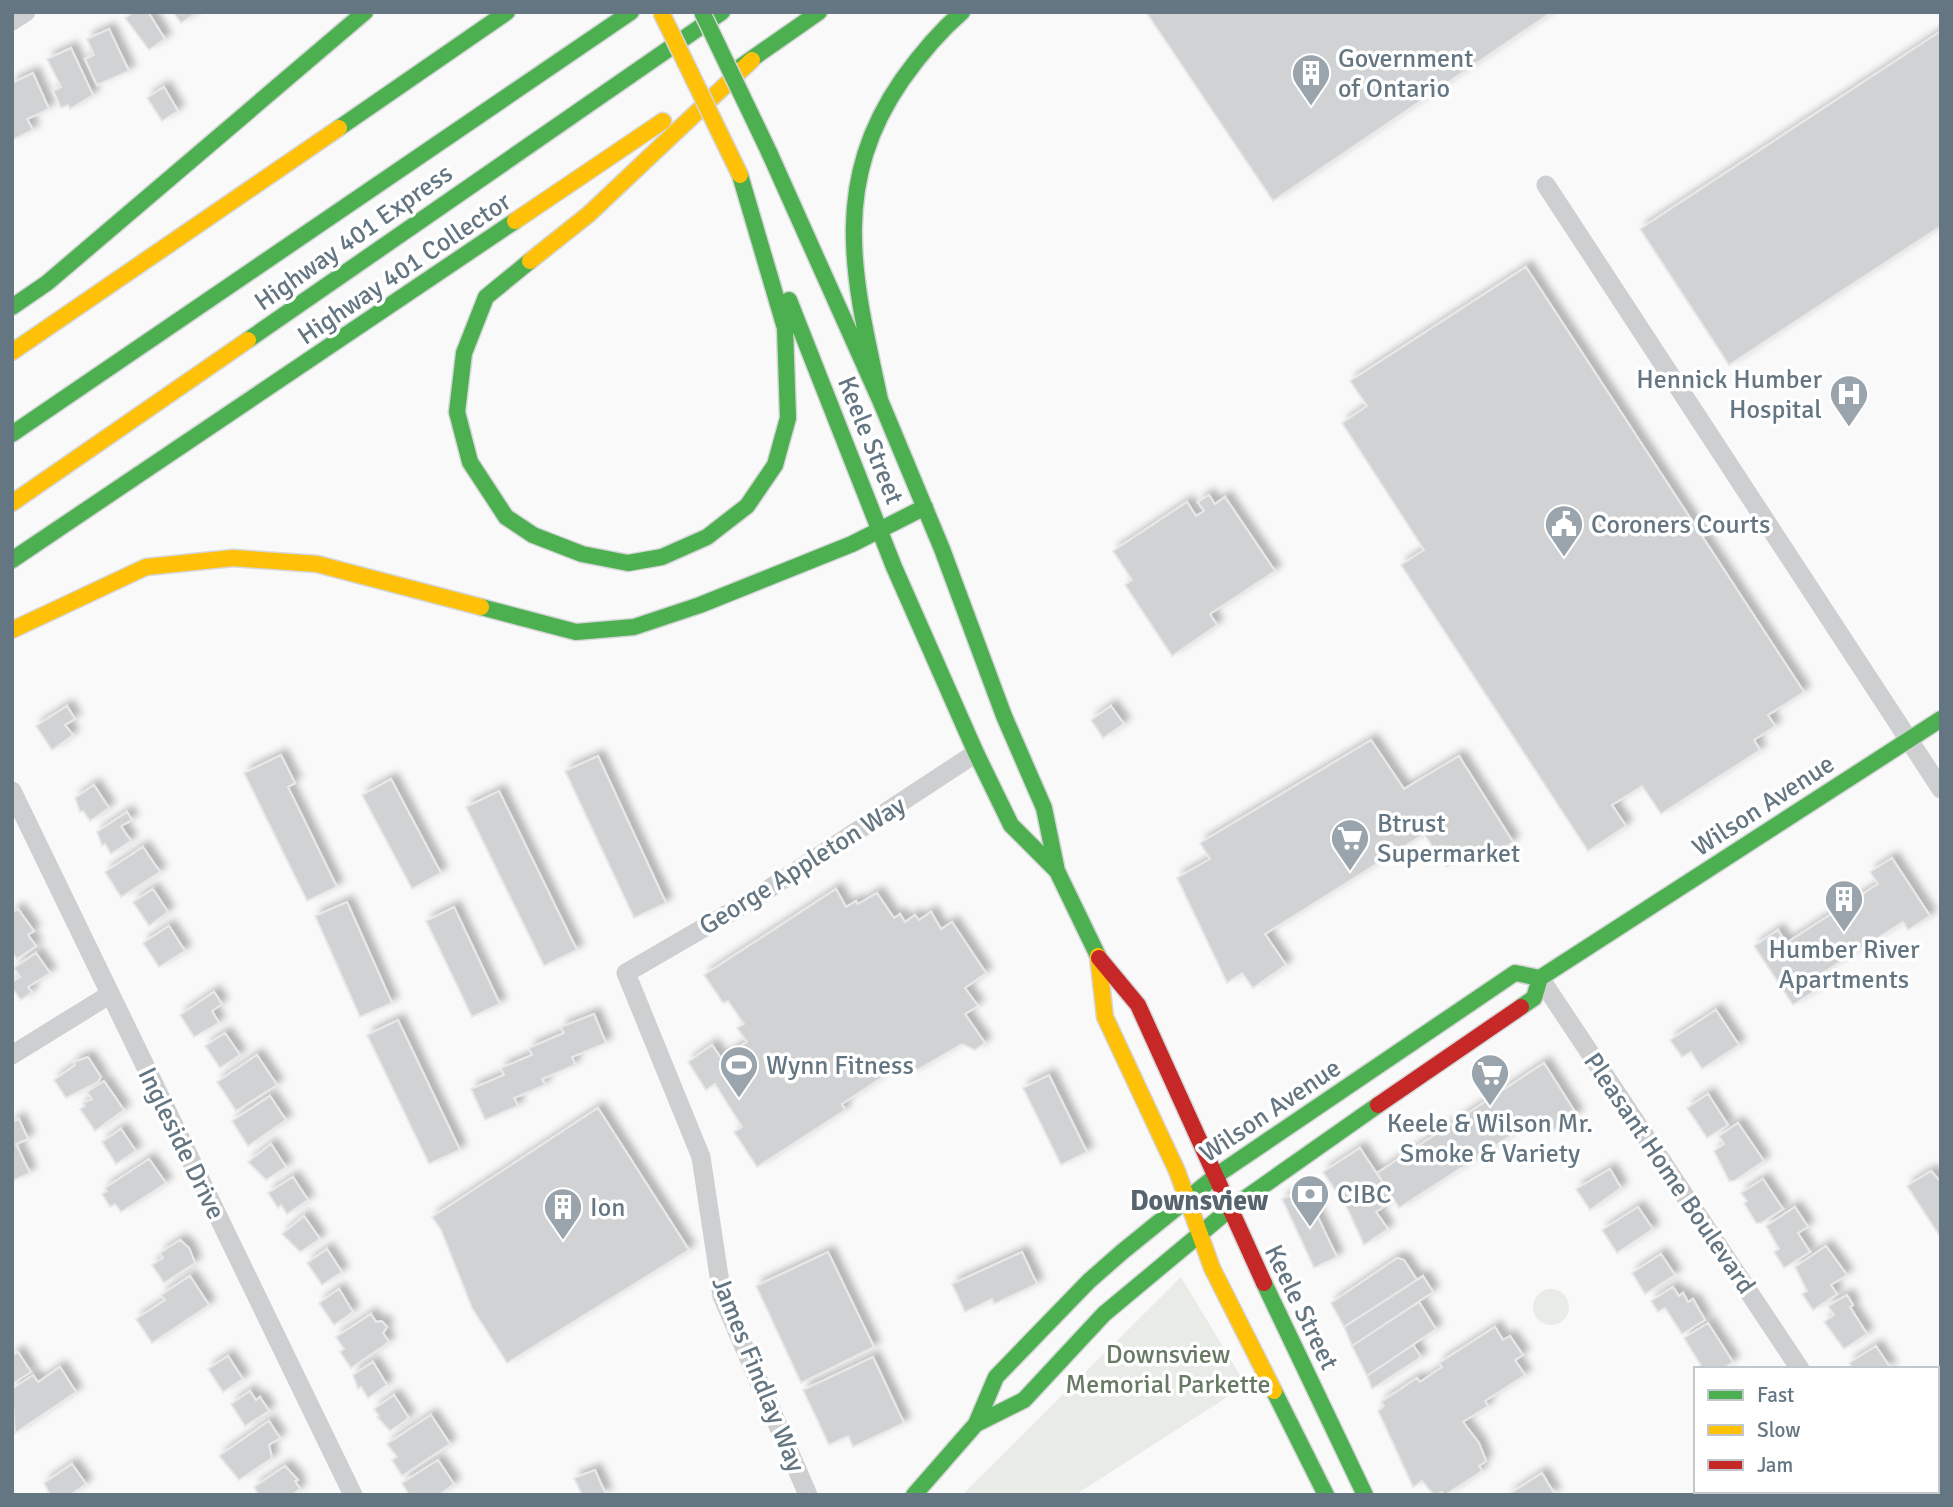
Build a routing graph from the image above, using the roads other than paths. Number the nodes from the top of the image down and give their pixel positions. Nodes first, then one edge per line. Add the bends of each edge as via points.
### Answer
1 (26, 12) edge
2 (365, 12) edge
3 (481, 12) edge
4 (507, 12) edge
5 (631, 12) edge
6 (661, 12) edge
7 (702, 12) edge
8 (722, 12) edge
9 (819, 12) edge
10 (962, 12) edge
11 (12, 21) edge
12 (752, 60) junction
13 (342, 125) junction
14 (740, 175) junction
15 (1546, 185) dead end
16 (12, 307) edge
17 (12, 352) edge
18 (880, 400) junction
19 (12, 434) edge
20 (12, 503) edge
21 (925, 507) junction
22 (879, 528) junction
23 (12, 560) edge
24 (12, 630) edge
25 (1941, 719) edge
26 (1908, 741) junction
27 (976, 754) junction
28 (1941, 789) edge
29 (12, 790) edge
30 (1057, 872) junction
31 (1098, 956) junction
32 (626, 973) joint
33 (1540, 978) junction
34 (109, 995) junction
35 (12, 1055) edge
36 (1217, 1175) junction
37 (1186, 1197) junction
38 (1230, 1209) junction
39 (1199, 1234) junction
40 (1799, 1367) edge
41 (976, 1424) junction
42 (1361, 1492) edge
43 (353, 1495) edge
44 (808, 1495) edge
45 (914, 1495) edge
46 (1326, 1495) edge

1 - 11 street
2 - 16 main road via 47,283
3 - 13 main road
4 - 13 main road
5 - 19 main road, Highway 401 Express
6 - 14 main road, Keele Street, bridge
7 - 18 main road, Keele Street, bridge
8 - 20 main road, Highway 401 Express
9 - 12 main road, Highway 401 Collector
10 - 18 main road via 888,95 862,156 852,203 851,251
12 - 14 main road via 589,214 485,296 464,353 457,412 470,462 506,516 533,535 582,554 628,563 662,557 707,537 747,506 775,465 788,418 785,328
12 - 23 main road, Highway 401 Collector
13 - 17 main road
14 - 22 main road, Keele Street
15 - 26 street
18 - 21 main road, Keele Street
21 - 22 main road
21 - 30 main road, Keele Street via 1044,808
22 - 24 main road via 852,544 634,627 576,632 317,564 233,558 146,567
22 - 27 main road, Keele Street
25 - 26 main road, Wilson Avenue
26 - 28 street
26 - 33 main road, Wilson Avenue
27 - 30 main road, Keele Street via 1010,825
27 - 32 street, George Appleton Way via 755,898
29 - 34 street, Ingleside Drive
30 - 31 main road, Keele Street
31 - 36 main road, Keele Street via 1138,1005
31 - 37 main road, Keele Street via 1105,1017
32 - 44 street, James Findlay Way via 701,1157 722,1296
33 - 36 main road, Wilson Avenue via 1515,973
33 - 38 main road, Wilson Avenue via 1534,998
33 - 40 street, Pleasant Home Boulevard
34 - 35 street
34 - 43 street, Ingleside Drive
36 - 37 main road, Wilson Avenue
36 - 38 main road, Keele Street
37 - 39 main road, Keele Street
37 - 41 main road, Wilson Avenue via 1089,1281 996,1377
38 - 39 main road, Wilson Avenue
38 - 42 main road, Keele Street
39 - 41 main road, Wilson Avenue via 1104,1314 1024,1400
39 - 46 main road, Keele Street
41 - 45 main road, Wilson Avenue

